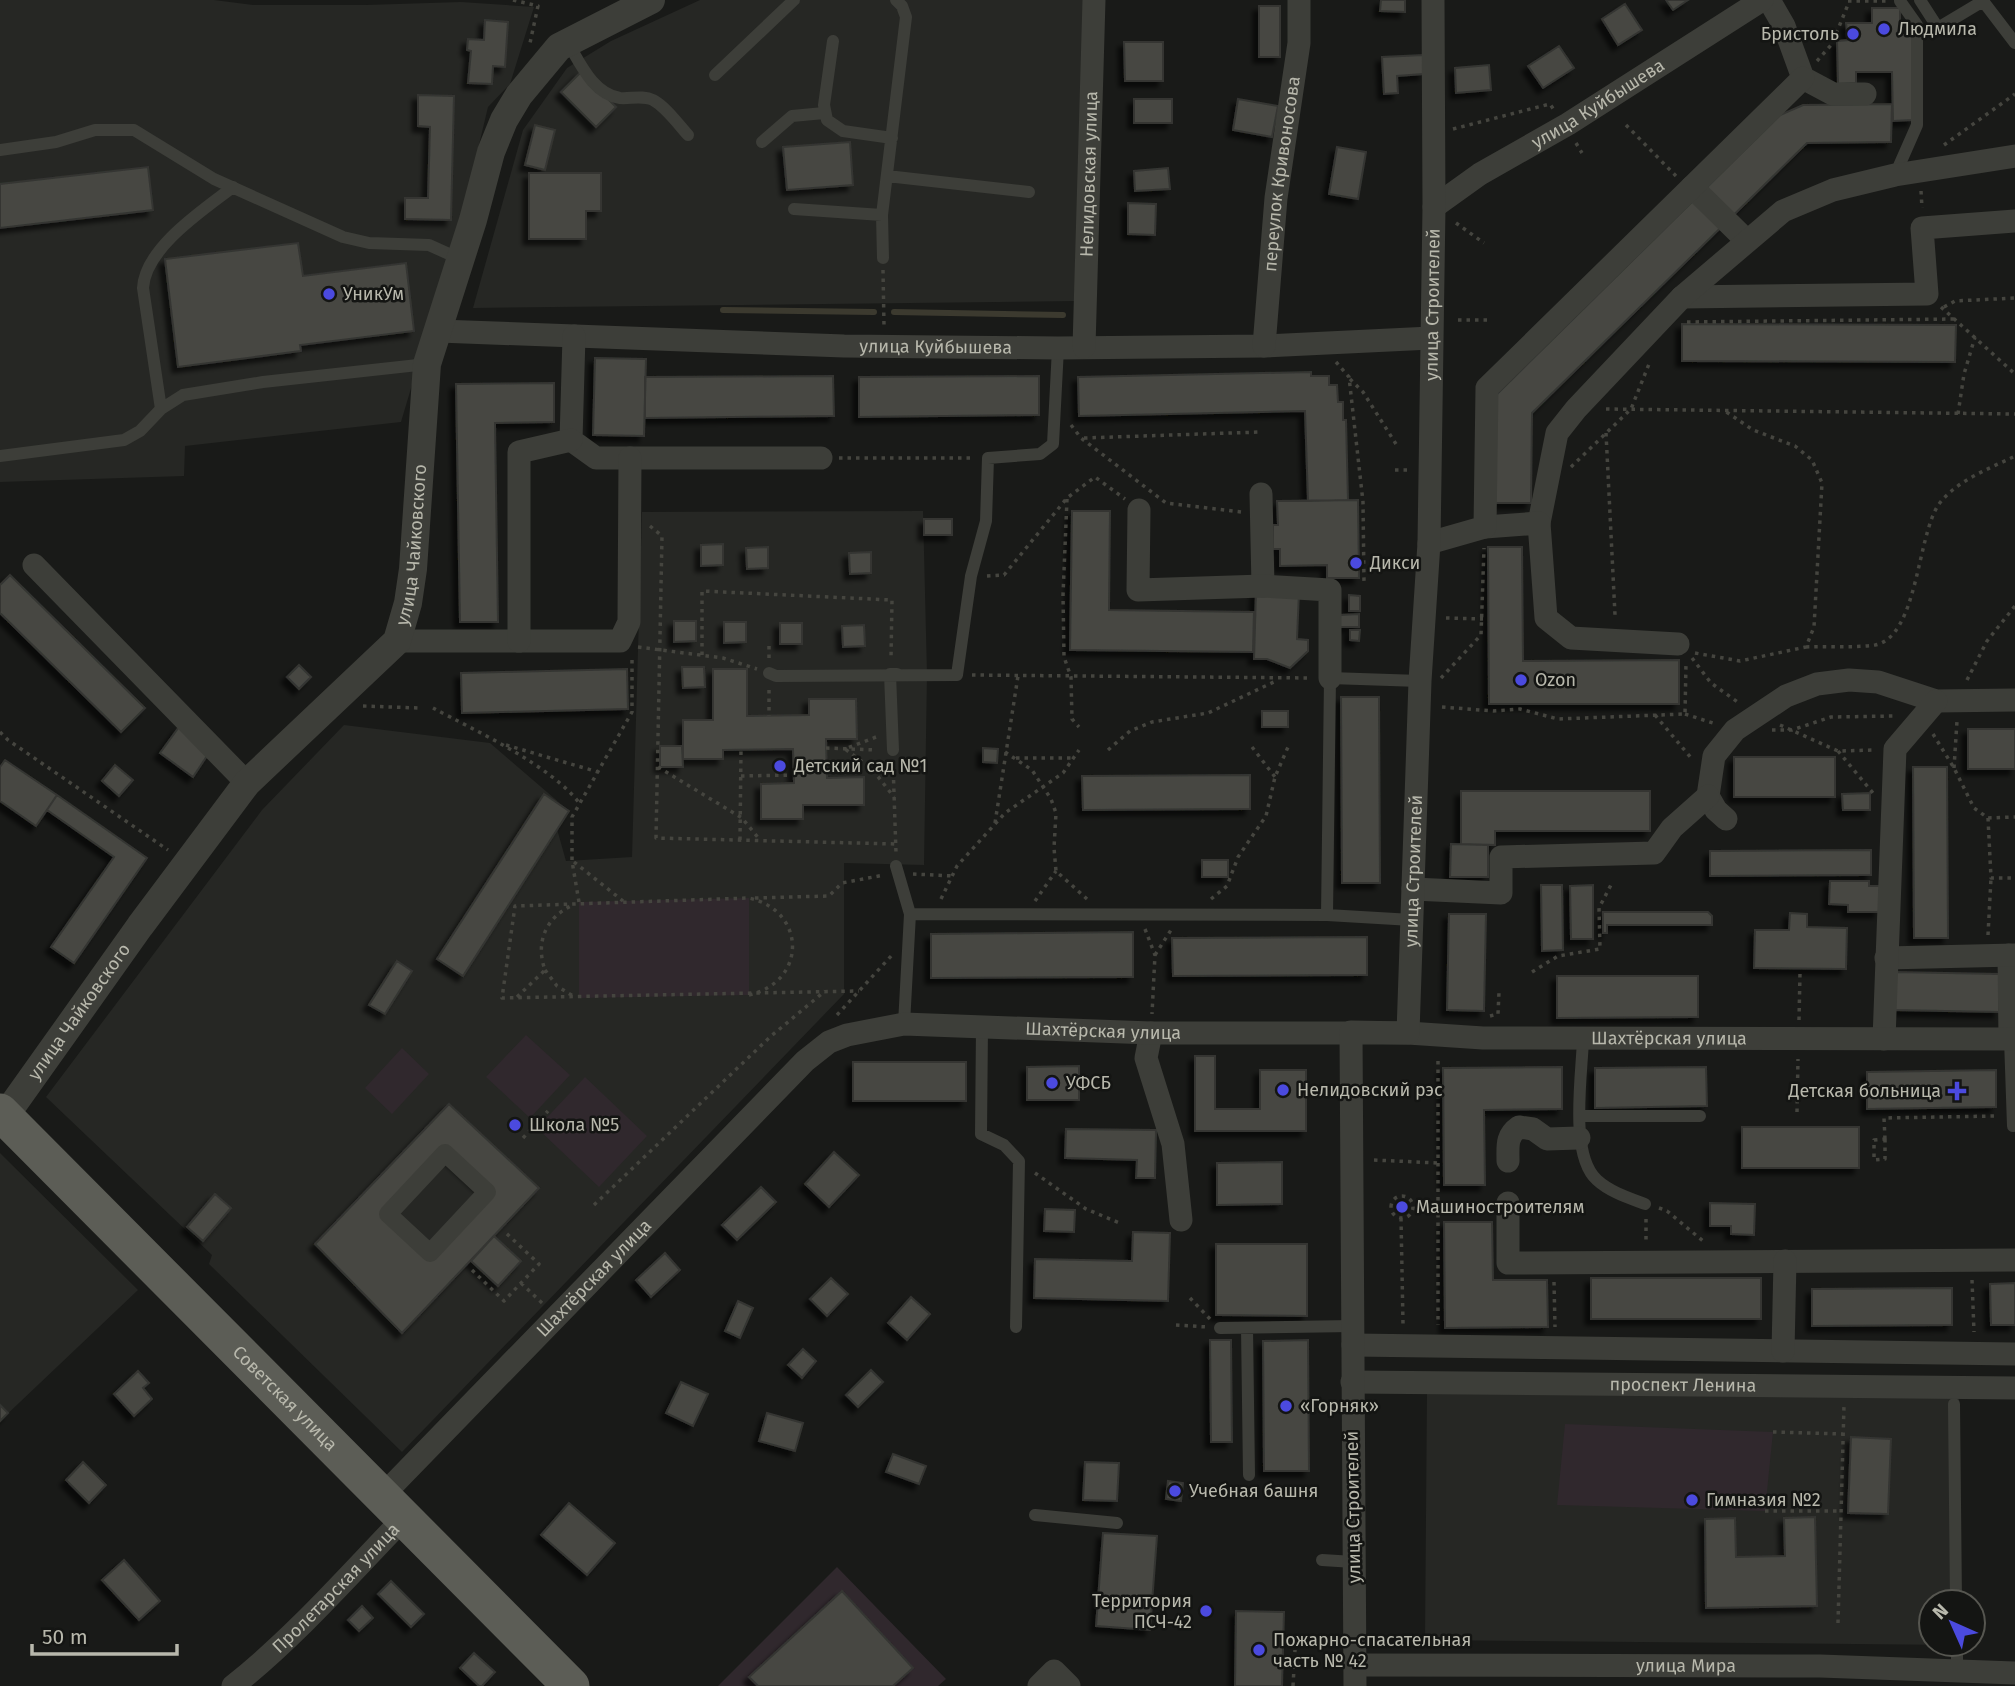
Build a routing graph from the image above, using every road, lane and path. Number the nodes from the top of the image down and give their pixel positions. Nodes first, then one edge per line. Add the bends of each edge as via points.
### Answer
1 (513, 0) edge
2 (651, 0) edge
3 (794, 0) edge
4 (896, 0) edge
5 (1094, 0) edge
6 (1299, 0) edge
7 (1433, 0) edge
8 (1762, 0) edge
9 (1769, 0) edge
10 (1920, 0) edge
11 (1848, 1) edge
12 (1900, 1) edge
13 (833, 41) dead end
14 (568, 42) junction
15 (2015, 43) edge
16 (715, 75) dead end
17 (535, 76) junction
18 (1803, 78) junction
19 (1865, 94) dead end
20 (2015, 94) edge
21 (824, 113) junction
22 (1564, 125) junction
23 (1626, 125) dead end
24 (1434, 134) junction
25 (688, 135) dead end
26 (892, 138) junction
27 (762, 142) dead end
28 (0, 150) edge
29 (1582, 153) dead end
30 (2015, 156) edge
31 (1920, 170) junction
32 (1895, 175) junction
33 (887, 176) junction
34 (233, 187) junction
35 (1690, 188) junction
36 (1029, 192) dead end
37 (1434, 207) junction
38 (794, 209) dead end
39 (882, 215) junction
40 (2015, 221) edge
41 (1922, 228) junction
42 (1746, 240) junction
43 (1483, 243) dead end
44 (883, 258) joint
45 (460, 259) junction
46 (1682, 297) junction
47 (1711, 297) junction
48 (2015, 298) edge
49 (1935, 301) junction
50 (1955, 319) junction
51 (1458, 320) dead end
52 (1491, 320) dead end
53 (439, 331) junction
54 (574, 336) junction
55 (1975, 337) junction
56 (1431, 338) junction
57 (885, 346) junction
58 (1264, 346) junction
59 (1084, 347) junction
60 (1058, 348) junction
61 (1333, 358) dead end
62 (1650, 362) dead end
63 (427, 364) junction
64 (2015, 374) edge
65 (1349, 377) junction
66 (1055, 407) junction
67 (1576, 408) junction
68 (161, 409) junction
69 (1631, 409) junction
70 (1724, 411) junction
71 (1958, 414) junction
72 (2015, 414) edge
73 (1261, 432) dead end
74 (1606, 433) junction
75 (1082, 438) junction
76 (570, 440) junction
77 (1396, 444) dead end
78 (0, 456) edge
79 (2015, 456) edge
80 (630, 458) junction
81 (821, 458) joint
82 (988, 458) junction
83 (1544, 493) junction
84 (1067, 498) junction
85 (1261, 505) joint
86 (1139, 510) joint
87 (1539, 523) junction
88 (1485, 527) junction
89 (662, 536) dead end
90 (1429, 543) junction
91 (34, 565) dead end
92 (971, 576) junction
93 (1364, 582) dead end
94 (1263, 586) junction
95 (1615, 615) dead end
96 (1446, 618) dead end
97 (1483, 619) junction
98 (397, 641) junction
99 (519, 641) junction
100 (626, 643) junction
101 (1682, 647) junction
102 (1806, 647) junction
103 (661, 650) junction
104 (702, 655) junction
105 (769, 673) junction
106 (890, 674) junction
107 (957, 675) junction
108 (1017, 676) junction
109 (1071, 677) junction
110 (1330, 678) junction
111 (1280, 679) junction
112 (1429, 680) junction
113 (2015, 700) edge
114 (330, 704) junction
115 (1442, 707) dead end
116 (419, 708) dead end
117 (433, 708) dead end
118 (1929, 709) junction
119 (1685, 714) junction
120 (1655, 715) junction
121 (1758, 715) junction
122 (769, 716) dead end
123 (1897, 716) dead end
124 (1079, 727) dead end
125 (892, 730) junction
126 (1735, 730) junction
127 (1792, 730) junction
128 (0, 732) edge
129 (499, 743) junction
130 (1252, 747) dead end
131 (1288, 747) dead end
132 (827, 748) dead end
133 (845, 749) junction
134 (1895, 749) junction
135 (741, 750) dead end
136 (893, 750) junction
137 (1079, 750) dead end
138 (1108, 750) dead end
139 (1838, 751) junction
140 (1004, 752) junction
141 (1013, 758) junction
142 (1073, 758) junction
143 (658, 767) junction
144 (598, 772) junction
145 (794, 775) dead end
146 (741, 776) junction
147 (1275, 777) junction
148 (247, 782) junction
149 (1042, 788) junction
150 (1709, 789) junction
151 (894, 797) junction
152 (580, 804) junction
153 (1894, 816) junction
154 (2015, 817) edge
155 (741, 818) junction
156 (1988, 818) junction
157 (1726, 819) dead end
158 (995, 825) junction
159 (740, 840) junction
160 (760, 841) junction
161 (896, 844) junction
162 (572, 861) junction
163 (187, 863) junction
164 (896, 866) joint
165 (1056, 871) junction
166 (1991, 878) junction
167 (2015, 878) edge
168 (1613, 881) dead end
169 (1413, 889) junction
170 (829, 896) dead end
171 (749, 898) junction
172 (623, 901) junction
173 (579, 902) junction
174 (910, 914) junction
175 (934, 914) junction
176 (1026, 914) junction
177 (1104, 914) junction
178 (1139, 914) junction
179 (1187, 914) junction
180 (1327, 915) junction
181 (1412, 920) junction
182 (909, 937) junction
183 (1155, 955) junction
184 (2004, 956) edge
185 (1886, 958) junction
186 (545, 970) junction
187 (1532, 972) dead end
188 (827, 990) junction
189 (859, 991) junction
190 (1499, 992) dead end
191 (749, 995) junction
192 (516, 998) junction
193 (579, 998) junction
194 (836, 1015) dead end
195 (1485, 1018) dead end
196 (904, 1024) junction
197 (982, 1027) junction
198 (1352, 1032) junction
199 (1408, 1032) junction
200 (1151, 1033) junction
201 (1583, 1039) junction
202 (1884, 1039) junction
203 (2012, 1039) edge
204 (1438, 1061) dead end
205 (548, 1111) dead end
206 (2, 1114) edge
207 (1700, 1116) dead end
208 (2013, 1121) joint
209 (1579, 1127) junction
210 (523, 1138) dead end
211 (1885, 1139) junction
212 (1874, 1150) junction
213 (1885, 1150) junction
214 (1374, 1160) dead end
215 (1019, 1161) junction
216 (1508, 1161) dead end
217 (1438, 1163) junction
218 (1508, 1203) joint
219 (1438, 1204) junction
220 (1645, 1204) junction
221 (594, 1205) dead end
222 (388, 1214) joint
223 (1401, 1218) junction
224 (1181, 1220) dead end
225 (1122, 1224) dead end
226 (506, 1233) dead end
227 (2015, 1260) edge
228 (1785, 1261) junction
229 (1971, 1261) junction
230 (1554, 1262) junction
231 (1647, 1262) junction
232 (1729, 1262) junction
233 (472, 1270) dead end
234 (521, 1283) junction
235 (1190, 1297) dead end
236 (557, 1317) junction
237 (1176, 1325) dead end
238 (1016, 1327) dead end
239 (1220, 1328) junction
240 (1247, 1328) junction
241 (1353, 1336) junction
242 (1974, 1339) dead end
243 (1403, 1346) junction
244 (1438, 1346) junction
245 (1555, 1348) junction
246 (1783, 1351) junction
247 (2015, 1354) edge
248 (1352, 1382) junction
249 (1829, 1386) junction
250 (2015, 1388) edge
251 (1954, 1404) dead end
252 (1773, 1432) dead end
253 (1843, 1434) junction
254 (1249, 1475) dead end
255 (393, 1507) junction
256 (1765, 1511) dead end
257 (1841, 1511) junction
258 (1035, 1515) dead end
259 (1118, 1522) dead end
260 (1322, 1560) dead end
261 (1354, 1562) junction
262 (1956, 1588) edge
263 (1838, 1623) dead end
264 (1295, 1650) dead end
265 (1951, 1658) edge
266 (2015, 1673) edge
267 (1355, 1676) edge
268 (1592, 1676) edge
269 (1820, 1676) edge
270 (1944, 1676) edge
271 (233, 1686) edge
272 (571, 1686) edge
273 (1039, 1686) edge
274 (1069, 1686) edge
275 (1293, 1686) edge

1 - 17 path via 538,6 528,51
2 - 14 street, улица Чайковского
3 - 16 lane
4 - 26 lane via 906,17
5 - 59 street, Нелидовская улица
6 - 58 street, переулок Кривоносова via 1299,43 1276,198
7 - 24 street, улица Строителей
8 - 22 street, улица Куйбышева
9 - 18 street
10 - 15 lane via 1938,28 1983,1
11 - 12 path
11 - 18 path via 1832,44
12 - 32 lane via 1917,25 1917,125
13 - 21 lane
14 - 17 street, улица Чайковского
14 - 25 lane via 589,78 604,91 620,98 654,101
17 - 45 street, улица Чайковского via 504,120
18 - 19 street via 1833,93
18 - 35 street
20 - 31 path via 1934,152
21 - 26 lane via 843,131
21 - 27 lane via 792,116
22 - 24 path via 1550,104
22 - 29 path
22 - 37 street, улица Куйбышева
23 - 35 path
24 - 37 street, улица Строителей
26 - 33 lane
28 - 34 lane via 56,142 95,130 134,130
30 - 31 street
31 - 32 street
31 - 41 path
32 - 42 street via 1833,190 1783,211
33 - 36 lane
33 - 39 lane
34 - 45 lane via 344,237 369,243 429,245
34 - 68 lane via 173,237 145,273 143,288
35 - 42 street
35 - 88 street via 1487,388
37 - 43 path
37 - 56 street, улица Строителей
38 - 39 lane
39 - 44 lane
40 - 41 street
41 - 49 street
42 - 46 street
44 - 57 path
45 - 53 street, улица Чайковского
46 - 47 street
46 - 67 street
47 - 49 street
47 - 50 path via 1681,322
48 - 49 path
49 - 50 path
50 - 55 path
51 - 52 path
53 - 54 street, улица Куйбышева
53 - 63 street, улица Чайковского
54 - 57 street, улица Куйбышева
54 - 76 street
55 - 64 path
55 - 71 path
56 - 58 street, улица Куйбышева
56 - 90 street, улица Строителей
57 - 60 street, улица Куйбышева
58 - 59 street, улица Куйбышева
59 - 60 street, улица Куйбышева
60 - 66 lane
61 - 65 path
62 - 69 path
63 - 68 lane via 183,394
63 - 98 street, улица Чайковского via 413,569
65 - 77 path
65 - 93 path via 1363,502
66 - 75 path via 1070,417 1070,425
66 - 82 lane via 1053,444 1040,454
67 - 69 path
67 - 83 street via 1557,433
68 - 78 lane via 124,440
69 - 70 path
69 - 74 path
70 - 71 path
70 - 102 path via 1753,430 1795,446 1812,460 1822,483 1814,627
71 - 72 path
73 - 75 path
74 - 83 path
74 - 95 path
75 - 85 path via 1166,503
76 - 80 street via 596,458
76 - 99 street via 519,452
79 - 102 path via 1961,484 1940,503 1930,520 1910,604 1891,636 1878,645
80 - 81 street
80 - 100 street
81 - 82 path
82 - 92 lane via 986,521
83 - 87 street
84 - 86 path via 1095,477
84 - 92 path via 1004,575
84 - 109 path via 1064,645
85 - 94 street
86 - 94 street via 1138,590
87 - 88 street
87 - 101 street via 1546,618 1571,638
88 - 90 street
88 - 97 path
89 - 103 path
90 - 112 street, улица Строителей
91 - 148 street
92 - 107 lane
94 - 110 street via 1330,590
96 - 97 path
97 - 112 path via 1481,635
98 - 99 street
98 - 114 street, улица Чайковского
99 - 100 street
100 - 103 path
100 - 144 path via 632,712
101 - 102 path via 1740,661
101 - 119 path
101 - 121 path via 1711,683
103 - 104 path
103 - 143 path
104 - 105 path
104 - 106 path via 702,591 892,600
105 - 106 lane
105 - 122 path
106 - 107 lane
106 - 125 lane
107 - 108 path
108 - 109 path
108 - 140 path
109 - 111 path
109 - 124 path via 1072,719
110 - 111 path
110 - 112 lane
110 - 180 lane
111 - 138 path via 1208,713 1152,722 1130,731
112 - 169 street, улица Строителей
113 - 118 street
114 - 116 path
114 - 148 street, улица Чайковского
115 - 120 path via 1520,709 1558,719
117 - 129 path
118 - 121 street via 1878,682 1849,680 1817,684 1786,695
118 - 134 street
118 - 156 path via 1974,808
119 - 120 path
119 - 126 path
120 - 150 path
121 - 126 street
121 - 127 path
123 - 127 path via 1831,717
125 - 133 path
125 - 136 lane
126 - 127 path
126 - 150 street via 1714,756
127 - 139 path
128 - 163 path
129 - 144 path
129 - 152 path via 569,790
130 - 147 path
131 - 147 path
132 - 133 path
133 - 136 path
133 - 151 path via 872,769
134 - 139 path
134 - 153 street
135 - 146 path
136 - 151 path
137 - 142 path
139 - 153 path
140 - 141 path
140 - 158 path
141 - 142 path
141 - 149 path via 1032,770
142 - 149 path via 1063,773
143 - 155 path
143 - 159 path via 656,838
144 - 152 path
145 - 146 path
146 - 155 path
147 - 179 path via 1266,816 1238,857 1227,886
148 - 163 street, улица Чайковского
149 - 158 path
149 - 165 path via 1056,813
150 - 157 street via 1716,810
150 - 169 street via 1654,853 1502,858 1501,893
151 - 161 path
152 - 162 path via 572,817
153 - 185 street
154 - 156 path
155 - 159 path
155 - 160 path
156 - 166 path
158 - 175 path via 957,866
159 - 160 path
160 - 161 path
161 - 164 path
162 - 172 path
162 - 173 path
163 - 206 street, улица Чайковского
164 - 174 lane
165 - 176 path
165 - 177 path
166 - 167 path
166 - 184 path
168 - 187 path via 1599,908 1600,949 1558,956
169 - 181 street, улица Строителей
170 - 171 path
171 - 172 path
171 - 191 path via 765,902 783,917 793,946 783,976 771,987
172 - 173 path
173 - 186 path via 560,912 547,927 541,946
173 - 192 path via 515,906 502,998
174 - 175 lane
174 - 182 lane
175 - 176 lane
176 - 177 lane
177 - 178 lane
178 - 179 lane
178 - 183 path
179 - 180 lane
179 - 183 path
180 - 181 lane
181 - 199 street, улица Строителей
182 - 189 path
182 - 196 lane
183 - 200 path
184 - 185 street
184 - 203 street
185 - 202 street
186 - 192 path
186 - 193 path via 560,989
188 - 189 path
188 - 191 path
188 - 221 path via 770,1037
189 - 194 path
190 - 195 path via 1498,1013
191 - 193 path
192 - 193 path
196 - 197 street, Шахтёрская улица
196 - 236 street, Шахтёрская улица via 847,1035 805,1060
197 - 200 street, Шахтёрская улица
197 - 215 lane via 981,1134 1004,1145
198 - 199 street
198 - 200 street, Шахтёрская улица
198 - 241 street, улица Строителей
199 - 201 street, Шахтёрская улица
200 - 224 street via 1146,1058 1173,1144
201 - 202 street, Шахтёрская улица
201 - 209 lane
202 - 203 street, Шахтёрская улица
203 - 208 lane
204 - 217 path
205 - 210 path
206 - 255 main road, Советская улица
207 - 209 lane
208 - 211 path via 1884,1118
209 - 216 street via 1548,1139 1533,1129 1519,1127 1508,1139
209 - 220 lane via 1583,1157 1595,1179
211 - 212 path via 1874,1140
211 - 213 path
212 - 213 path
212 - 213 path via 1874,1160 1885,1159
214 - 217 path
215 - 225 path via 1086,1209
215 - 238 lane
217 - 219 path
218 - 219 path
218 - 230 street via 1508,1263
219 - 244 path
220 - 231 path
220 - 232 path via 1667,1211
222 - 222 street via 445,1153 487,1192 430,1253
223 - 223 path via 1390,1206 1402,1195 1413,1207
223 - 243 path
226 - 234 path via 539,1264
227 - 229 street
228 - 229 street
228 - 232 street
228 - 246 street
229 - 242 path
230 - 231 street
230 - 245 path
231 - 232 street
233 - 234 path via 504,1301
234 - 236 path
235 - 239 path
236 - 255 street, Шахтёрская улица
237 - 239 path
239 - 240 lane
240 - 241 lane
240 - 254 lane
241 - 243 street, проспект Ленина
241 - 248 street, улица Строителей
243 - 244 street, проспект Ленина
244 - 245 street, проспект Ленина
245 - 246 street, проспект Ленина
246 - 247 street, проспект Ленина
248 - 249 street, проспект Ленина
248 - 261 street, улица Строителей
249 - 250 street, проспект Ленина
249 - 253 path via 1844,1403
251 - 262 lane
252 - 253 path
253 - 257 path
255 - 271 street, Пролетарская улица via 306,1619
255 - 272 main road, Советская улица
256 - 257 path
257 - 263 path
258 - 259 lane
260 - 261 lane
261 - 267 street, улица Строителей
264 - 275 path
265 - 270 lane
266 - 270 street, улица Мира
267 - 268 street, улица Мира
268 - 269 street, улица Мира
269 - 270 street, улица Мира
273 - 274 street via 1054,1671

